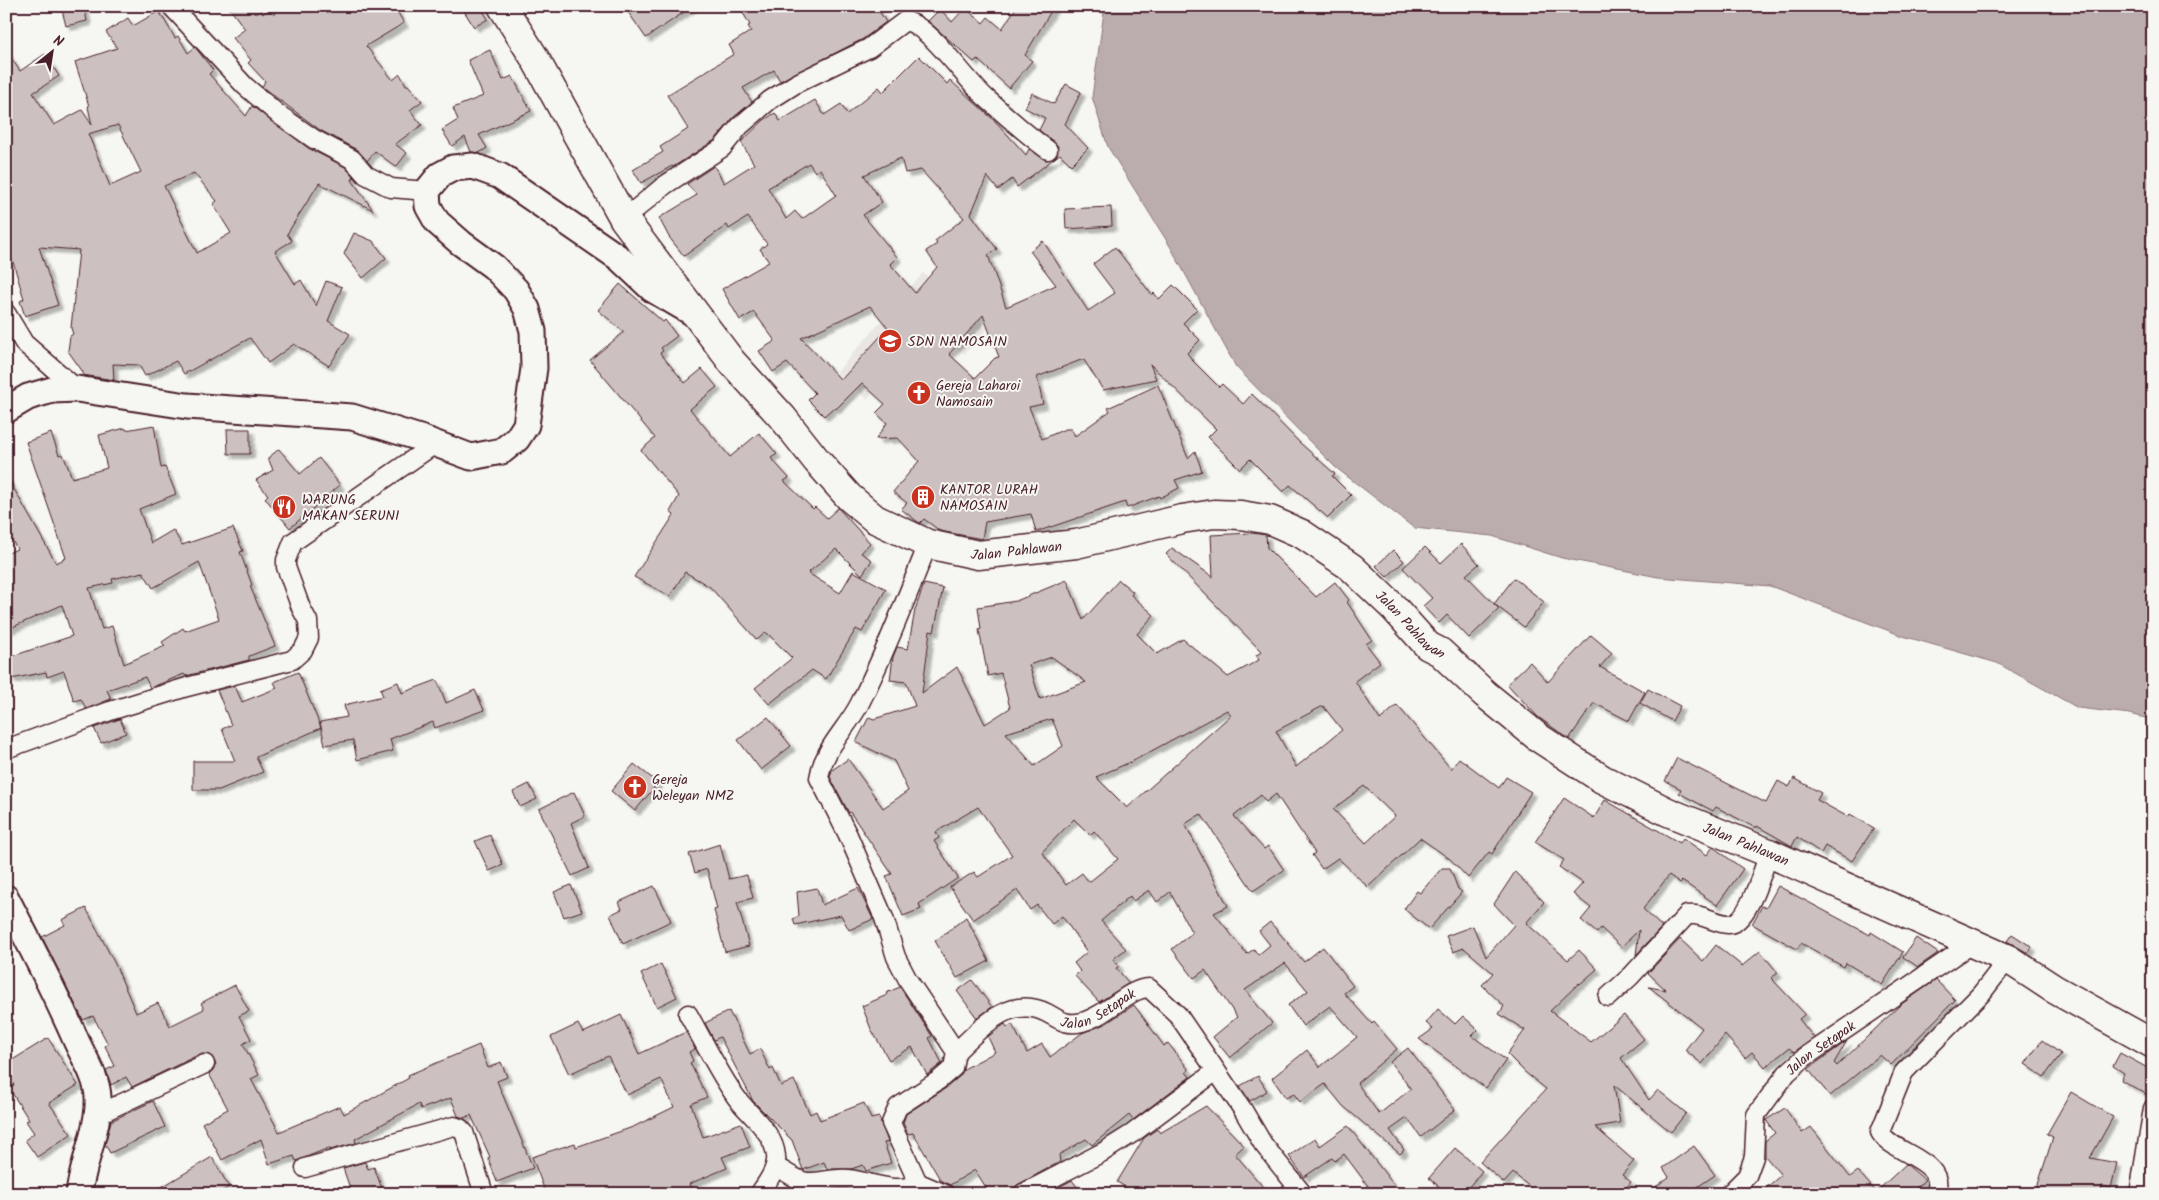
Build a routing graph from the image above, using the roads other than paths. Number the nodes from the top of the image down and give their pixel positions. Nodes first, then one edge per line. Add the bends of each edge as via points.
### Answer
1 (171, 6) edge
2 (502, 6) edge
3 (902, 6) edge
4 (913, 22) junction
5 (1048, 150) dead end
6 (427, 191) junction
7 (624, 219) junction
8 (6, 313) edge
9 (693, 313) junction
10 (77, 390) junction
11 (6, 410) edge
12 (435, 444) junction
13 (928, 544) junction
14 (6, 749) edge
15 (1769, 853) junction
16 (6, 898) edge
17 (1971, 944) junction
18 (2008, 959) junction
19 (1608, 997) dead end
20 (688, 1014) dead end
21 (2153, 1044) edge
22 (956, 1052) junction
23 (205, 1064) dead end
24 (1216, 1071) junction
25 (2153, 1108) edge
26 (97, 1114) junction
27 (775, 1166) junction
28 (305, 1168) dead end
29 (921, 1189) edge
30 (1297, 1191) edge
31 (79, 1194) edge
32 (484, 1194) edge
33 (759, 1194) edge
34 (945, 1194) edge
35 (1022, 1194) edge
36 (1729, 1194) edge
37 (1936, 1194) edge
38 (2138, 1194) edge

1 - 6 street via 245,86 278,114 352,159 366,175 391,188
2 - 7 highway, Jalan Pahlawan
3 - 4 street
4 - 5 street via 984,96
4 - 7 street via 905,21 869,48 770,100 740,126 722,148 665,185
6 - 9 street via 440,174 453,168 473,166 500,176 619,258 652,289
6 - 12 street via 428,206 437,222 494,267 516,290 527,309 533,330 534,359 526,424 517,439 502,451 471,457
7 - 9 highway, Jalan Pahlawan
8 - 10 street via 24,344
9 - 13 highway, Jalan Pahlawan via 849,497 875,519
10 - 11 street via 52,390 28,397
10 - 12 street via 187,406 352,417
12 - 14 street via 293,542 286,567 308,621 309,638 303,650 292,660 187,687
13 - 15 highway, Jalan Pahlawan via 978,555 1076,544 1214,514 1270,520 1302,534 1352,566 1428,646 1440,652 1493,700 1566,757 1668,812
13 - 22 street via 885,653 856,710 824,758 819,778 884,918 896,957
15 - 17 highway, Jalan Pahlawan
15 - 19 street via 1742,918 1727,924 1698,914 1687,915
16 - 26 street via 85,1056 98,1096
17 - 18 highway, Jalan Pahlawan
17 - 36 street, Jalan Setapak via 1805,1057 1787,1073 1756,1115 1754,1157 1747,1176
18 - 21 highway, Jalan Pahlawan via 2054,989
18 - 37 street via 1981,994 1904,1072 1880,1132 1884,1140 1928,1165 1936,1176
20 - 27 street via 736,1098 770,1138 777,1157
22 - 24 street, Jalan Setapak via 989,1021 1012,1008 1039,1009 1061,1022 1073,1024 1095,1018 1138,988 1149,988 1178,1015
22 - 29 street via 953,1068 898,1107 891,1123
23 - 26 street
24 - 30 street, Jalan Setapak
24 - 35 street via 1110,1148
25 - 38 street
26 - 31 street
27 - 29 street via 807,1182 848,1179 877,1187
27 - 33 street
28 - 32 street via 454,1126 464,1132
29 - 34 street

